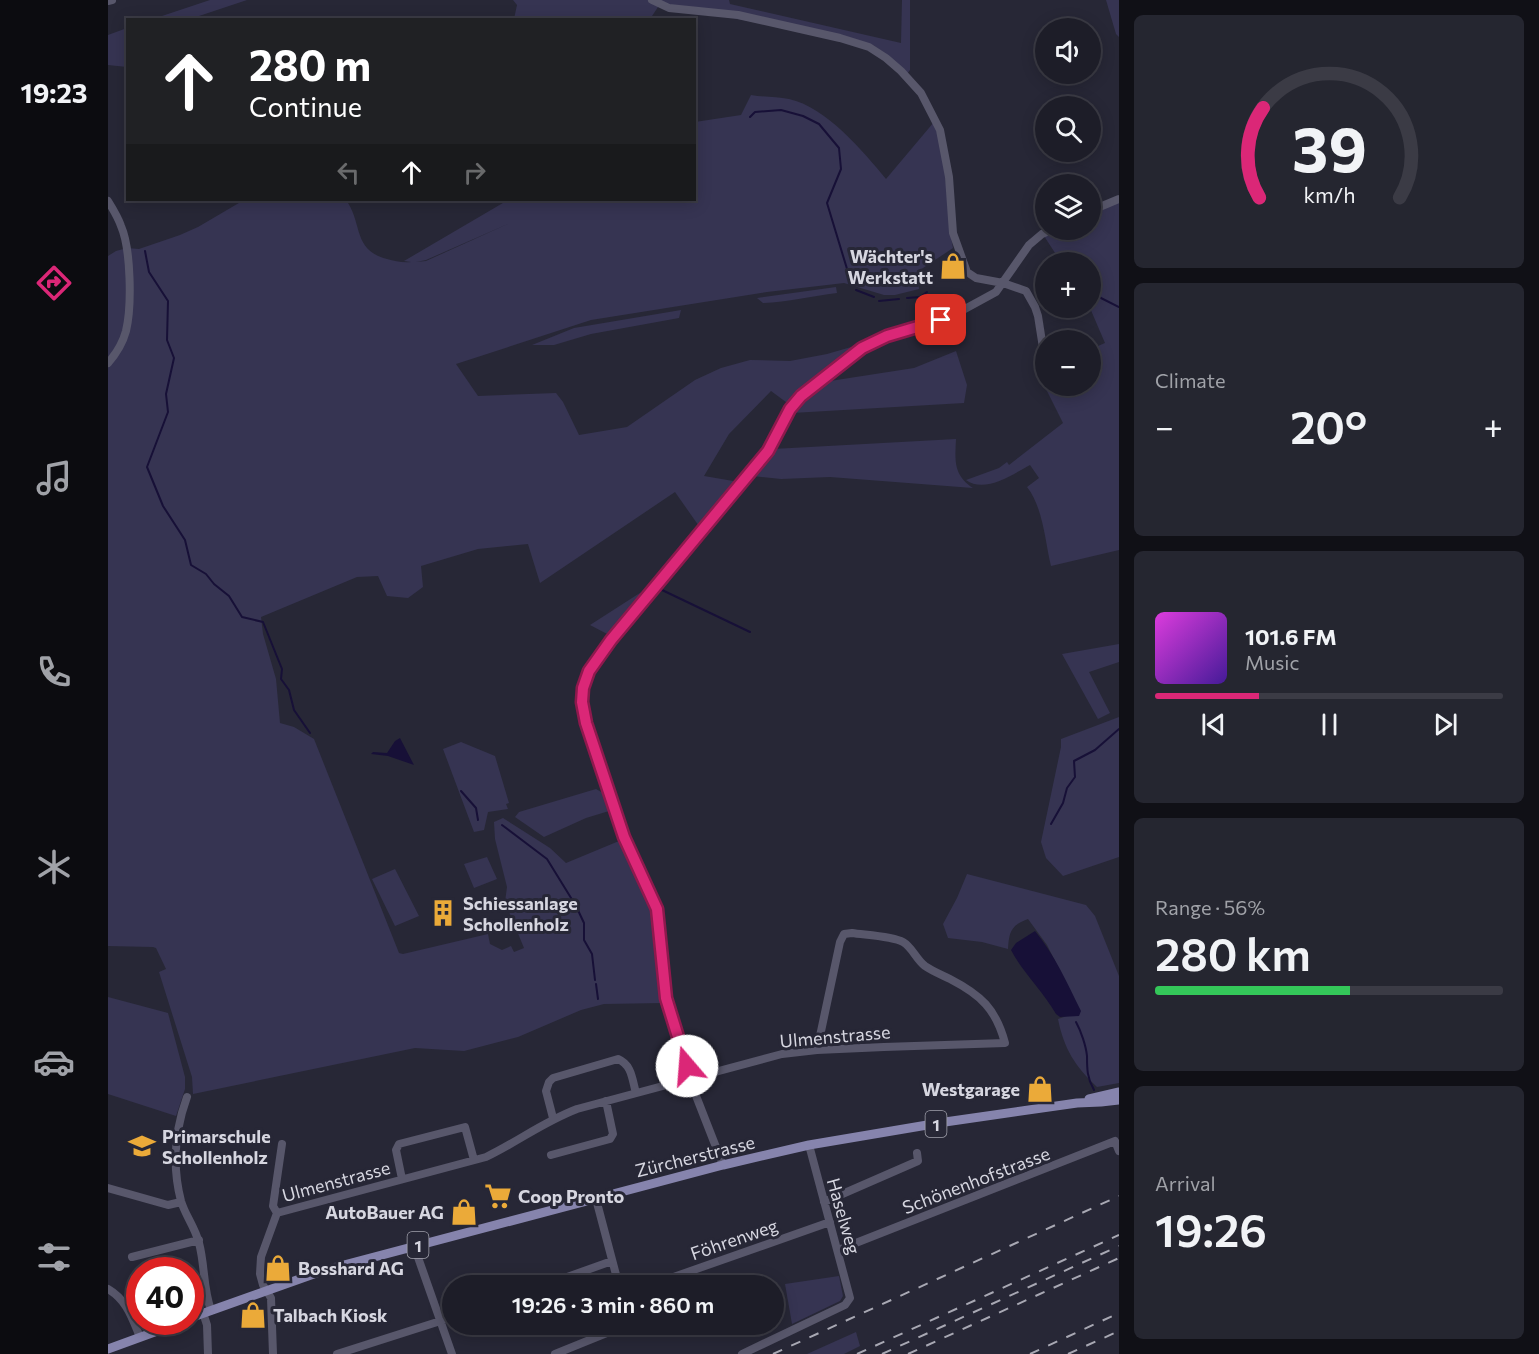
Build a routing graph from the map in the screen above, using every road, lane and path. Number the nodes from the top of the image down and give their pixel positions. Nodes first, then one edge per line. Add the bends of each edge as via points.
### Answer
1 (652, 0) edge
2 (1119, 199) edge
3 (108, 201) edge
4 (1101, 206) edge
5 (1035, 240) edge
6 (1003, 283) junction
7 (1039, 330) edge
8 (108, 363) edge
9 (817, 1050) junction
10 (690, 1078) junction
11 (1119, 1092) edge
12 (636, 1093) junction
13 (187, 1097) dead end
14 (1119, 1100) edge
15 (606, 1101) junction
16 (1077, 1103) junction
17 (553, 1118) junction
18 (282, 1144) dead end
19 (809, 1145) junction
20 (1119, 1151) edge
21 (916, 1153) dead end
22 (551, 1155) dead end
23 (474, 1160) junction
24 (723, 1165) junction
25 (402, 1179) junction
26 (108, 1188) edge
27 (596, 1199) junction
28 (181, 1202) junction
29 (824, 1202) junction
30 (277, 1213) junction
31 (830, 1222) junction
32 (198, 1240) junction
33 (414, 1246) junction
34 (838, 1250) junction
35 (132, 1257) dead end
36 (612, 1261) junction
37 (573, 1275) edge
38 (616, 1275) edge
39 (679, 1275) edge
40 (108, 1289) edge
41 (266, 1290) junction
42 (207, 1312) junction
43 (204, 1313) edge
44 (441, 1321) junction
45 (146, 1335) edge
46 (602, 1335) edge
47 (140, 1337) junction
48 (108, 1349) edge
49 (208, 1354) edge
50 (273, 1354) edge
51 (337, 1354) edge
52 (452, 1354) edge
53 (555, 1354) edge
54 (742, 1354) edge

1 - 6 street via 669,8 738,15 840,38 869,47 886,58 921,93 944,140 953,233 966,270 976,278
2 - 4 street
3 - 8 street via 122,227 127,248 130,295 126,330
5 - 6 street
6 - 7 street via 1026,291 1035,307
6 - 10 street via 996,292 952,316 862,348 801,396 768,451 589,671 582,702 586,723 624,837 657,909 666,998
9 - 9 street, Ulmenstrasse via 840,942 844,934 852,933 901,940 926,967 978,996 993,1011 1005,1043
9 - 10 street, Ulmenstrasse via 774,1056
10 - 12 street, Ulmenstrasse
10 - 24 street
11 - 16 main road, Zürcherstrasse / 1
12 - 15 street, Ulmenstrasse
12 - 17 street via 630,1069 618,1059 559,1075 549,1082 546,1091
13 - 28 street via 176,1133
14 - 16 main road, Zürcherstrasse / 1
15 - 17 street, Ulmenstrasse
15 - 22 street via 613,1134 610,1139
16 - 19 main road, Zürcherstrasse / 1
17 - 23 street, Ulmenstrasse via 506,1147
18 - 30 street, Ulmenstrasse via 273,1206
19 - 24 main road, Zürcherstrasse / 1
19 - 29 street, Haselweg
20 - 34 street, Schönenhofstrasse via 1115,1141
21 - 29 street via 918,1161
23 - 25 street, Ulmenstrasse
23 - 25 street, Ulmenstrasse via 465,1127 399,1144 396,1150
24 - 27 main road, Zürcherstrasse / 1
25 - 30 street, Ulmenstrasse
26 - 28 street via 168,1204
27 - 33 main road, Zürcherstrasse / 1
27 - 36 street
28 - 32 street
29 - 31 street, Haselweg
30 - 41 street, Ulmenstrasse via 261,1257 260,1274
31 - 34 street, Haselweg
31 - 39 street, Föhrenweg
32 - 35 street
32 - 42 street
33 - 41 main road, Zürcherstrasse / 1
33 - 44 street
34 - 54 street, Haselweg via 849,1301
36 - 37 street
36 - 38 street
40 - 47 street via 127,1307
41 - 42 main road, Zürcherstrasse / 1
41 - 50 street, Ulmenstrasse via 271,1298
42 - 43 main road, Zürcherstrasse / 1
42 - 49 street
44 - 51 street
44 - 52 street
45 - 47 main road
46 - 53 street
47 - 48 main road

